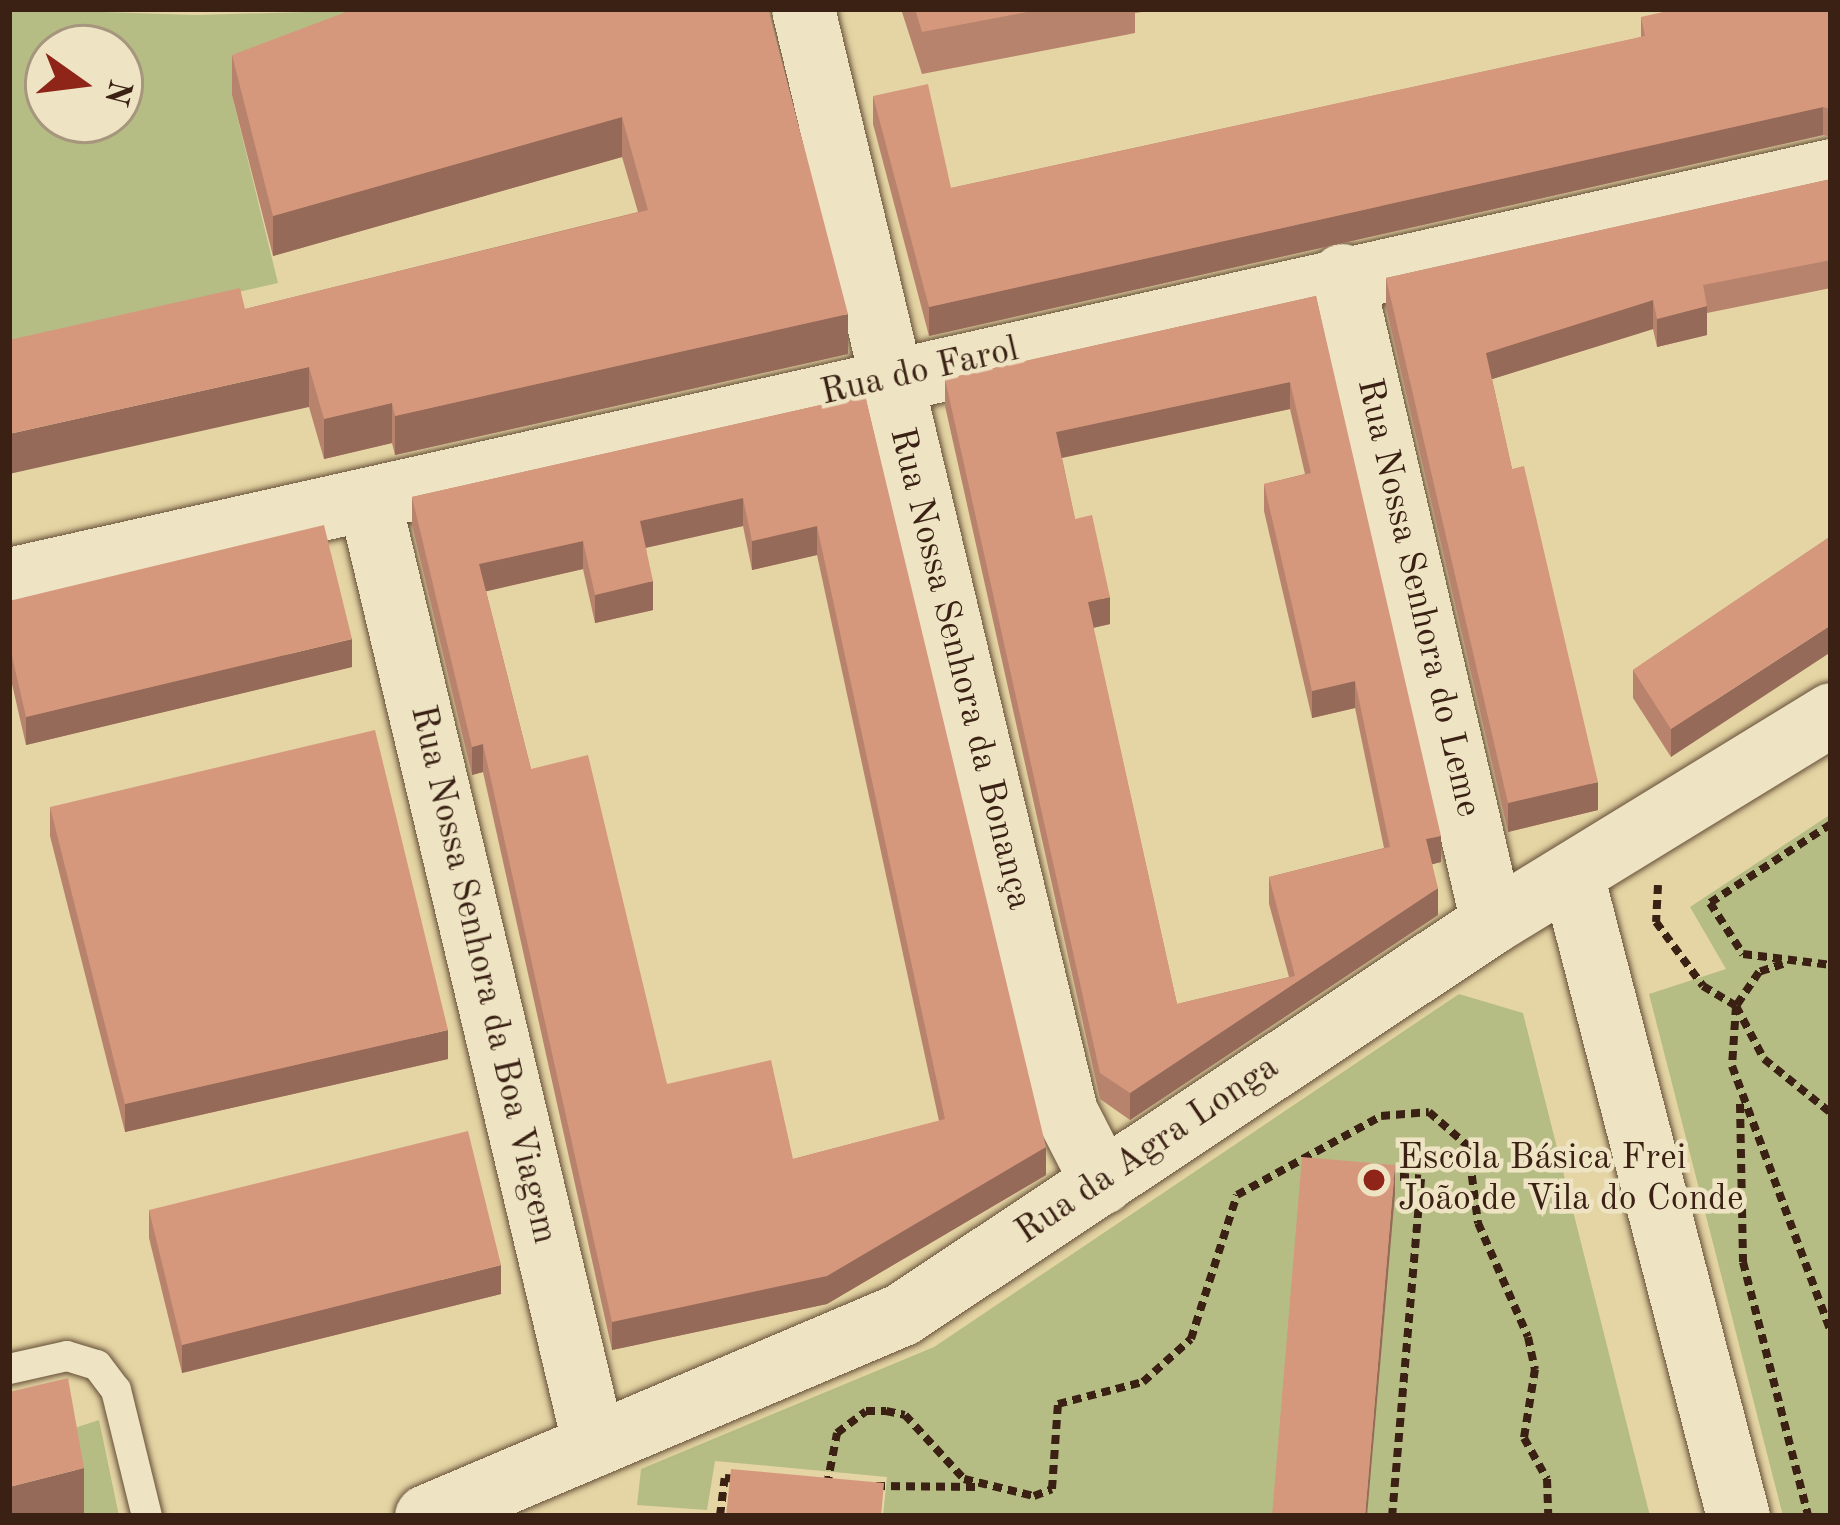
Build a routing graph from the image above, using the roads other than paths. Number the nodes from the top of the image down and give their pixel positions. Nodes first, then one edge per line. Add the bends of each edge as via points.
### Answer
1 (803, 9) edge
2 (1831, 170) edge
3 (1342, 275) junction
4 (889, 380) junction
5 (370, 504) junction
6 (9, 579) edge
7 (1831, 714) edge
8 (1573, 879) junction
9 (1492, 922) junction
10 (1102, 1182) junction
11 (9, 1369) edge
12 (566, 1476) edge
13 (147, 1516) edge
14 (426, 1516) edge
15 (1738, 1516) edge

1 - 4 street, Rua Nossa Senhora da Bonança
2 - 3 street, Rua do Farol
3 - 4 street, Rua do Farol
3 - 9 street, Rua Nossa Senhora do Leme
4 - 5 street, Rua do Farol
4 - 10 street, Rua Nossa Senhora da Bonança via 1066,1112
5 - 6 street, Rua do Farol
5 - 12 street, Rua Nossa Senhora da Boa Viagem
7 - 8 street, Rua da Agra Longa
8 - 9 street, Rua da Agra Longa
8 - 15 street
9 - 10 street, Rua da Agra Longa
10 - 12 street, Rua da Agra Longa via 902,1315
11 - 13 lane via 67,1356 97,1365 116,1390
12 - 14 street, Rua da Agra Longa

